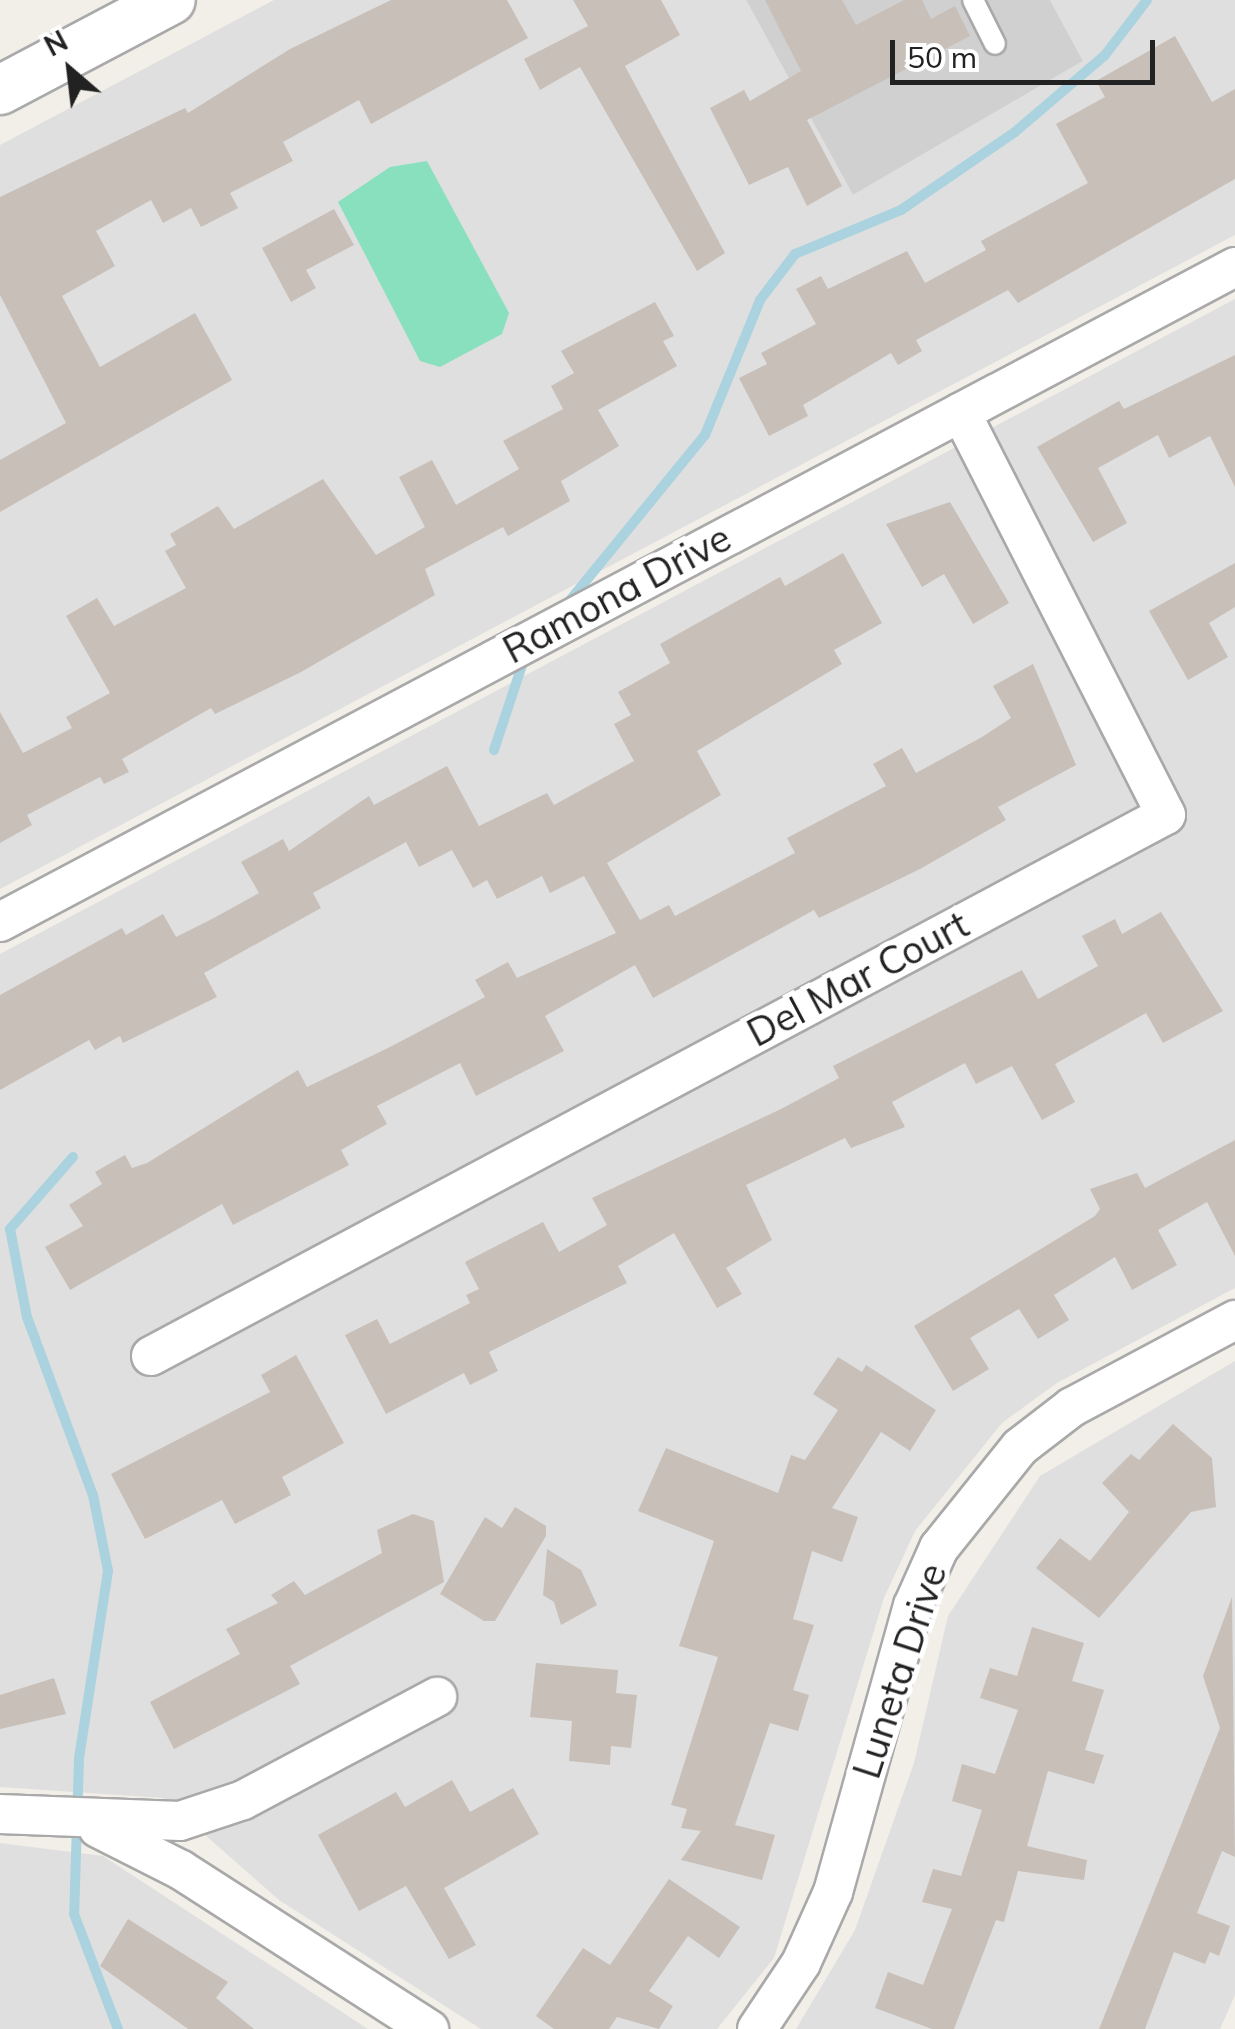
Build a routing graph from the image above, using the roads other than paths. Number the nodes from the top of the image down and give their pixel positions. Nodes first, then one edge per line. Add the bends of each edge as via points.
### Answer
1 (170, 0) edge
2 (973, 0) edge
3 (995, 44) dead end
4 (0, 90) edge
5 (1235, 267) edge
6 (961, 412) junction
7 (0, 922) edge
8 (1235, 1320) edge
9 (151, 1356) dead end
10 (437, 1697) dead end
11 (0, 1814) edge
12 (81, 1820) junction
13 (430, 2029) edge
14 (757, 2029) edge

1 - 4 street
2 - 3 lane
5 - 6 street, Ramona Drive
6 - 7 street, Ramona Drive
6 - 9 street, Del Mar Court via 1166,814
8 - 14 street, Luneta Drive via 1072,1407 1020,1447 948,1534 913,1606 833,1892 800,1963
10 - 12 street via 223,1809 157,1823
11 - 12 street
12 - 13 street via 180,1870

